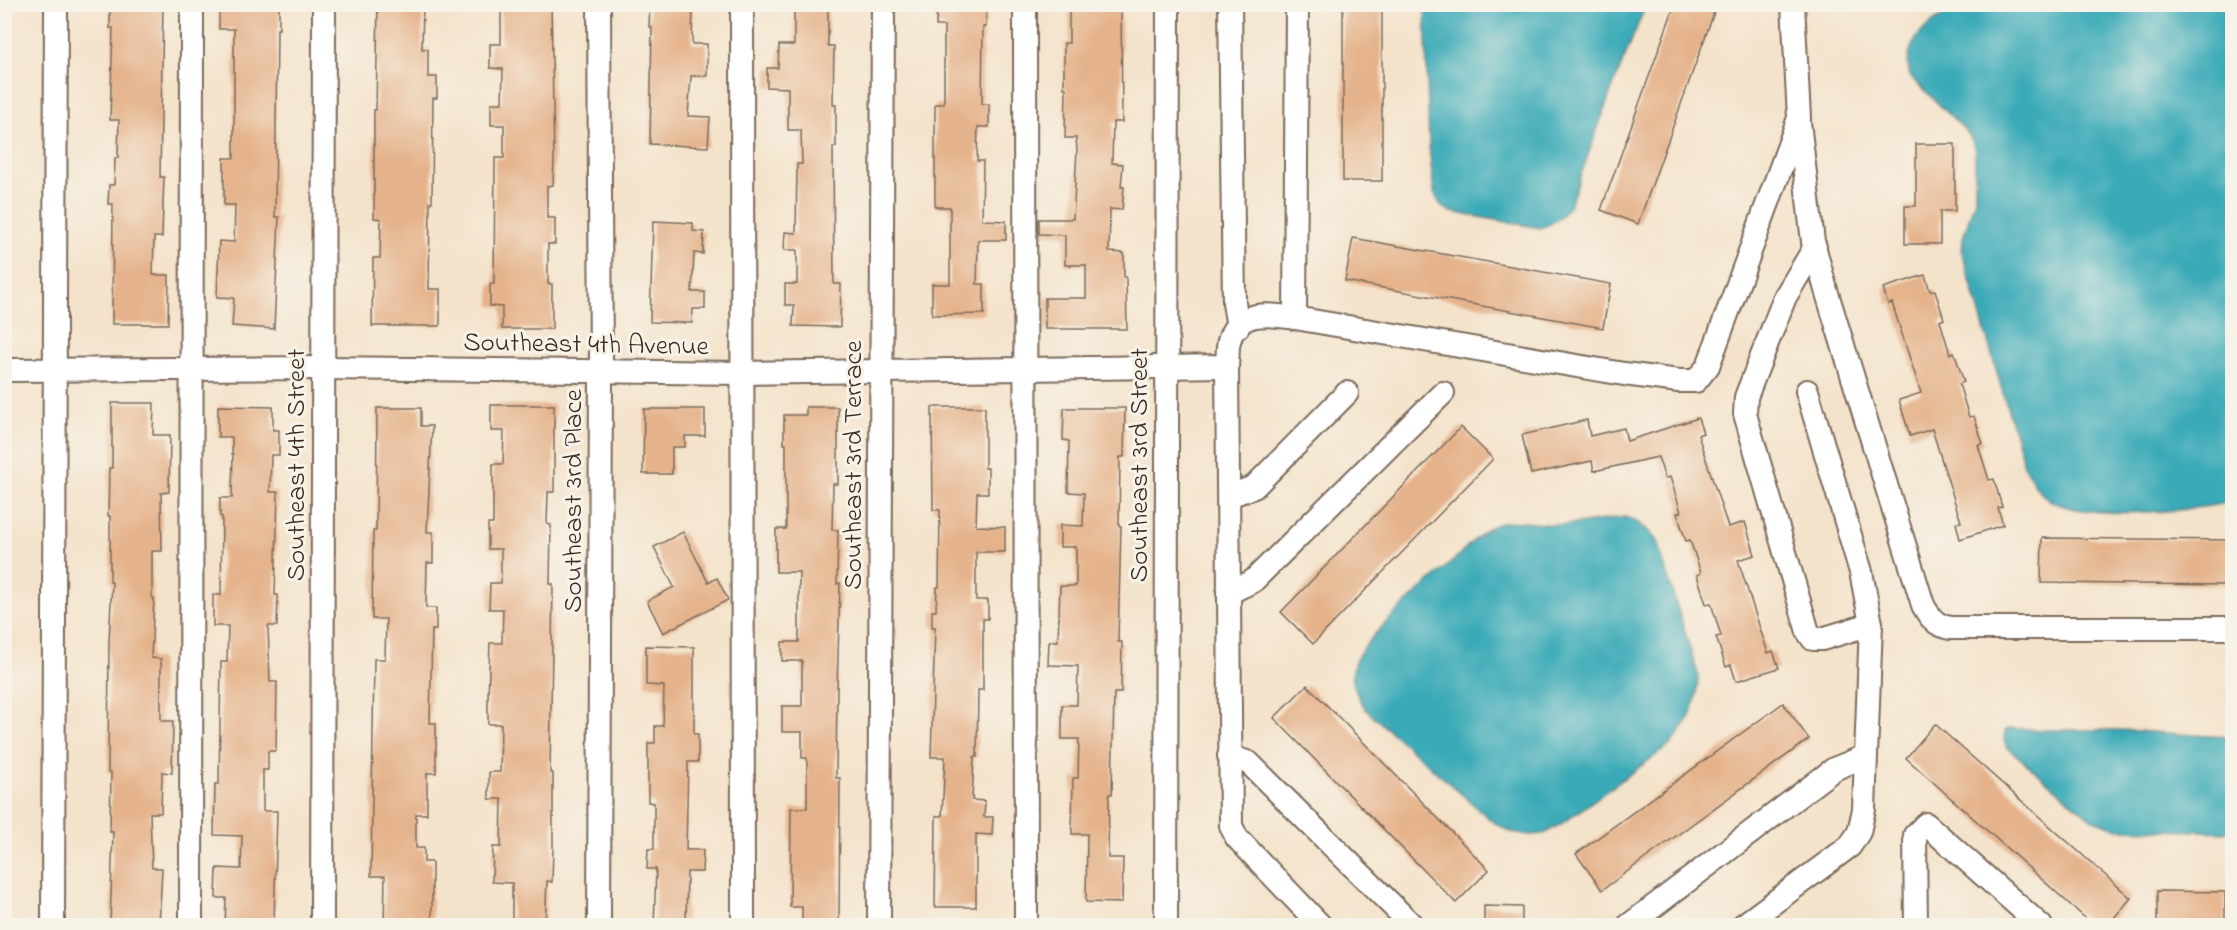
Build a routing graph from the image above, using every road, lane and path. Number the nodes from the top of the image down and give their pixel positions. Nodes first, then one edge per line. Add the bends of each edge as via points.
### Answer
1 (56, 4) edge
2 (192, 4) edge
3 (324, 4) edge
4 (599, 4) edge
5 (742, 4) edge
6 (883, 4) edge
7 (1026, 4) edge
8 (1168, 4) edge
9 (1230, 4) edge
10 (1297, 4) edge
11 (1794, 4) edge
12 (1799, 118) junction
13 (1815, 247) junction
14 (1295, 318) junction
15 (1238, 327) junction
16 (1227, 366) junction
17 (1167, 367) junction
18 (324, 368) junction
19 (192, 369) junction
20 (4, 370) edge
21 (1025, 370) junction
22 (53, 371) junction
23 (601, 371) junction
24 (881, 372) junction
25 (742, 373) junction
26 (1808, 391) dead end
27 (1347, 393) dead end
28 (1443, 393) dead end
29 (1228, 496) junction
30 (1228, 592) junction
31 (1870, 624) junction
32 (2232, 628) edge
33 (1229, 756) junction
34 (1866, 756) junction
35 (53, 926) edge
36 (191, 926) edge
37 (322, 926) edge
38 (599, 926) edge
39 (743, 926) edge
40 (879, 926) edge
41 (1026, 926) edge
42 (1166, 926) edge
43 (1321, 926) edge
44 (1413, 926) edge
45 (1628, 926) edge
46 (1742, 926) edge
47 (1916, 926) edge
48 (2041, 926) edge

1 - 22 street
2 - 19 street
3 - 18 street, Southeast 4th Street
4 - 23 street, Southeast 3rd Place
5 - 25 street
6 - 24 street, Southeast 3rd Terrace
7 - 21 street
8 - 17 street, Southeast 3rd Street
9 - 15 street via 1234,303
10 - 14 street
11 - 12 street
12 - 13 street
12 - 14 street via 1708,366 1696,381 1624,374
13 - 31 street via 1785,297 1746,397 1745,414 1808,632 1813,639 1822,639
13 - 32 street via 1930,619 1941,627 1951,628
14 - 15 street via 1261,314
15 - 16 street via 1229,339
16 - 17 street, Southeast 4th Avenue
16 - 29 street
17 - 21 street, Southeast 4th Avenue
17 - 42 street, Southeast 3rd Street
18 - 19 street, Southeast 4th Avenue
18 - 23 street, Southeast 4th Avenue
18 - 37 street, Southeast 4th Street
19 - 22 street, Southeast 4th Avenue
19 - 36 street
20 - 22 street, Southeast 4th Avenue
21 - 24 street, Southeast 4th Avenue
21 - 41 street
22 - 35 street
23 - 25 street, Southeast 4th Avenue
23 - 38 street, Southeast 3rd Place
24 - 25 street, Southeast 4th Avenue
24 - 40 street, Southeast 3rd Terrace
25 - 39 street
26 - 31 street via 1861,572
27 - 29 street via 1254,487
28 - 30 street via 1253,581
29 - 30 street
30 - 33 street
31 - 34 street
33 - 43 street via 1231,826 1237,838
33 - 44 street via 1249,764
34 - 45 street via 1834,769
34 - 46 street via 1864,809 1859,832 1850,846
47 - 48 street via 1915,835 1926,824

